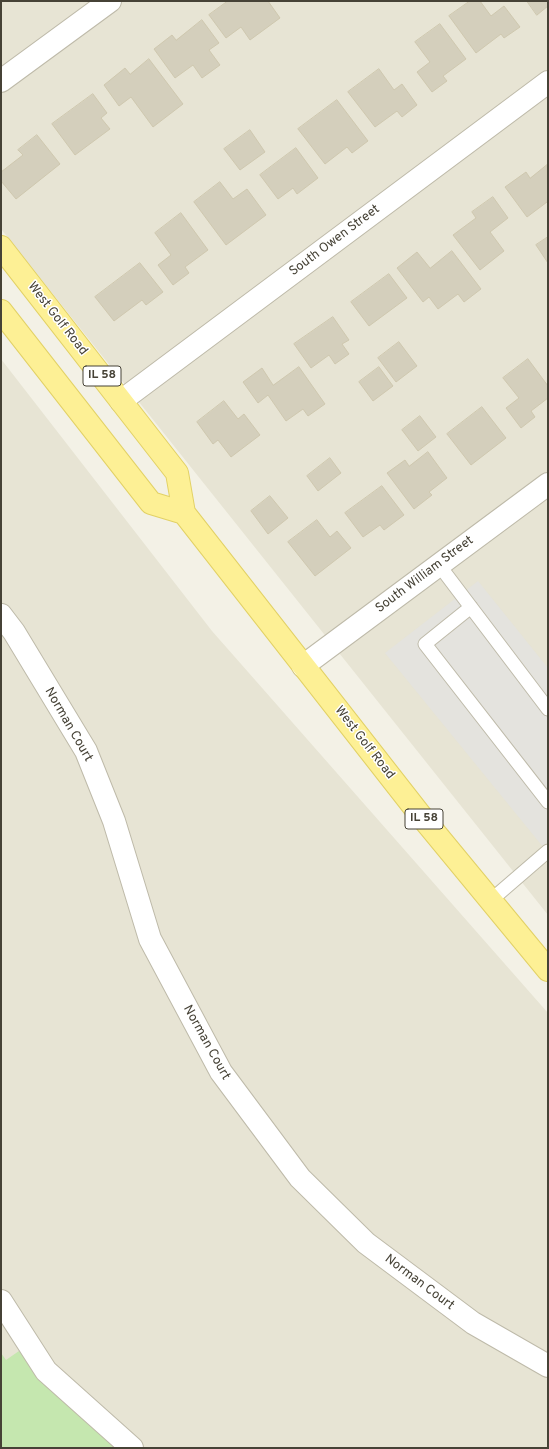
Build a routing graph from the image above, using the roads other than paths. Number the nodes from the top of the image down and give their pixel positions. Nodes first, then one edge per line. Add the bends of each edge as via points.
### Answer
1 (110, 1) edge
2 (1, 81) edge
3 (548, 82) edge
4 (1, 247) edge
5 (1, 311) edge
6 (122, 401) junction
7 (548, 484) edge
8 (184, 513) junction
9 (439, 565) junction
10 (471, 607) junction
11 (1, 614) edge
12 (303, 666) junction
13 (548, 709) edge
14 (548, 802) edge
15 (548, 851) edge
16 (490, 901) junction
17 (548, 970) edge
18 (1, 1301) edge
19 (548, 1366) edge
20 (132, 1448) edge

1 - 2 street
3 - 6 street, South Owen Street
4 - 6 main road, West Golf Road / IL 58
5 - 8 main road, IL 58 via 151,503
6 - 8 main road, West Golf Road / IL 58 via 177,472
7 - 9 street, South William Street
8 - 12 main road, West Golf Road / IL 58
9 - 10 lane
9 - 12 street, South William Street
10 - 13 lane
10 - 14 lane via 425,644
11 - 19 street, Norman Court via 86,751 114,821 150,939 221,1072 300,1178 366,1243 473,1323
12 - 16 main road, West Golf Road / IL 58
15 - 16 lane
16 - 17 main road, West Golf Road / IL 58
18 - 20 street via 46,1371

